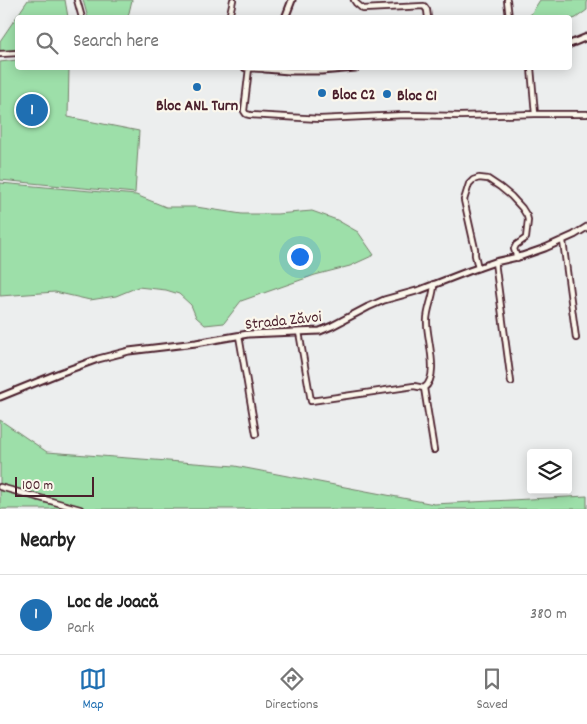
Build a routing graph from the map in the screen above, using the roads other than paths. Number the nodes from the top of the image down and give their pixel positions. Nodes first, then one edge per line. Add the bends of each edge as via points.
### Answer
1 (77, 0) edge
2 (233, 0) edge
3 (292, 0) edge
4 (354, 0) edge
5 (507, 0) edge
6 (81, 15) edge
7 (230, 15) edge
8 (286, 15) edge
9 (428, 15) edge
10 (509, 15) edge
11 (587, 37) edge
12 (572, 43) edge
13 (15, 53) edge
14 (0, 54) edge
15 (247, 70) edge
16 (303, 70) edge
17 (333, 70) edge
18 (530, 70) edge
19 (535, 114) junction
20 (587, 114) edge
21 (587, 226) edge
22 (563, 240) junction
23 (517, 258) junction
24 (494, 262) junction
25 (478, 268) junction
26 (434, 284) junction
27 (299, 332) junction
28 (239, 336) junction
29 (576, 338) dead end
30 (511, 382) dead end
31 (424, 388) junction
32 (0, 397) edge
33 (256, 434) dead end
34 (434, 450) dead end
35 (0, 487) edge
36 (80, 509) edge

1 - 6 street
2 - 7 street
3 - 8 street
4 - 9 street via 363,9 424,6
5 - 10 street
11 - 12 street
13 - 14 street
15 - 19 street via 246,114 320,119
16 - 17 street
18 - 19 street
19 - 20 street
21 - 22 street, Strada Zăvoi
22 - 23 street, Strada Zăvoi
22 - 29 street
23 - 24 street, Strada Zăvoi
23 - 25 street via 514,249 526,238 527,216 500,187 485,178 476,178 469,184 464,200
24 - 25 street, Strada Zăvoi
24 - 30 street
25 - 26 street, Strada Zăvoi
26 - 27 street, Strada Zăvoi via 368,307 332,326
26 - 31 street via 427,323 432,366
27 - 28 street, Strada Zăvoi
27 - 31 street via 311,401 414,386
28 - 32 street, Strada Zăvoi via 114,354
28 - 33 street
31 - 34 street
35 - 36 street

